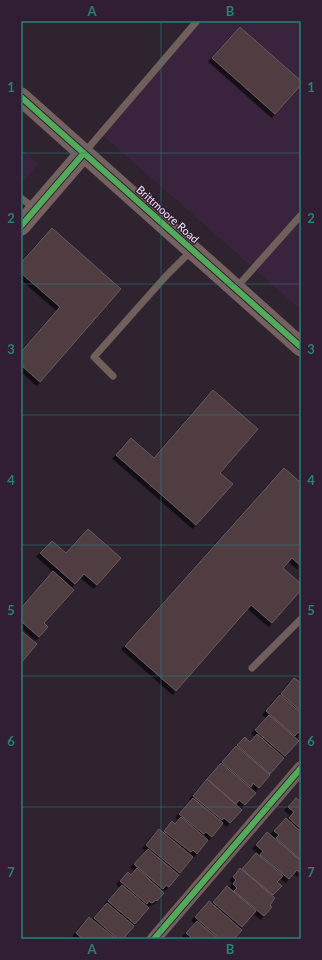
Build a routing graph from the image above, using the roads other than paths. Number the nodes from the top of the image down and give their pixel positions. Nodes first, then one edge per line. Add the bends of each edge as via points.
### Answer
1 (197, 21) edge
2 (22, 99) edge
3 (84, 153) junction
4 (28, 204) edge
5 (301, 215) edge
6 (21, 226) edge
7 (192, 250) junction
8 (235, 288) junction
9 (301, 347) edge
10 (113, 376) dead end
11 (301, 619) edge
12 (252, 668) dead end
13 (301, 768) edge
14 (154, 939) edge

1 - 3 lane
2 - 3 main road, Brittmoore Road
3 - 4 main road
3 - 7 main road, Brittmoore Road
4 - 6 main road
5 - 8 lane
7 - 8 main road, Brittmoore Road
7 - 10 lane via 94,357
8 - 9 main road, Brittmoore Road
11 - 12 lane
13 - 14 street

